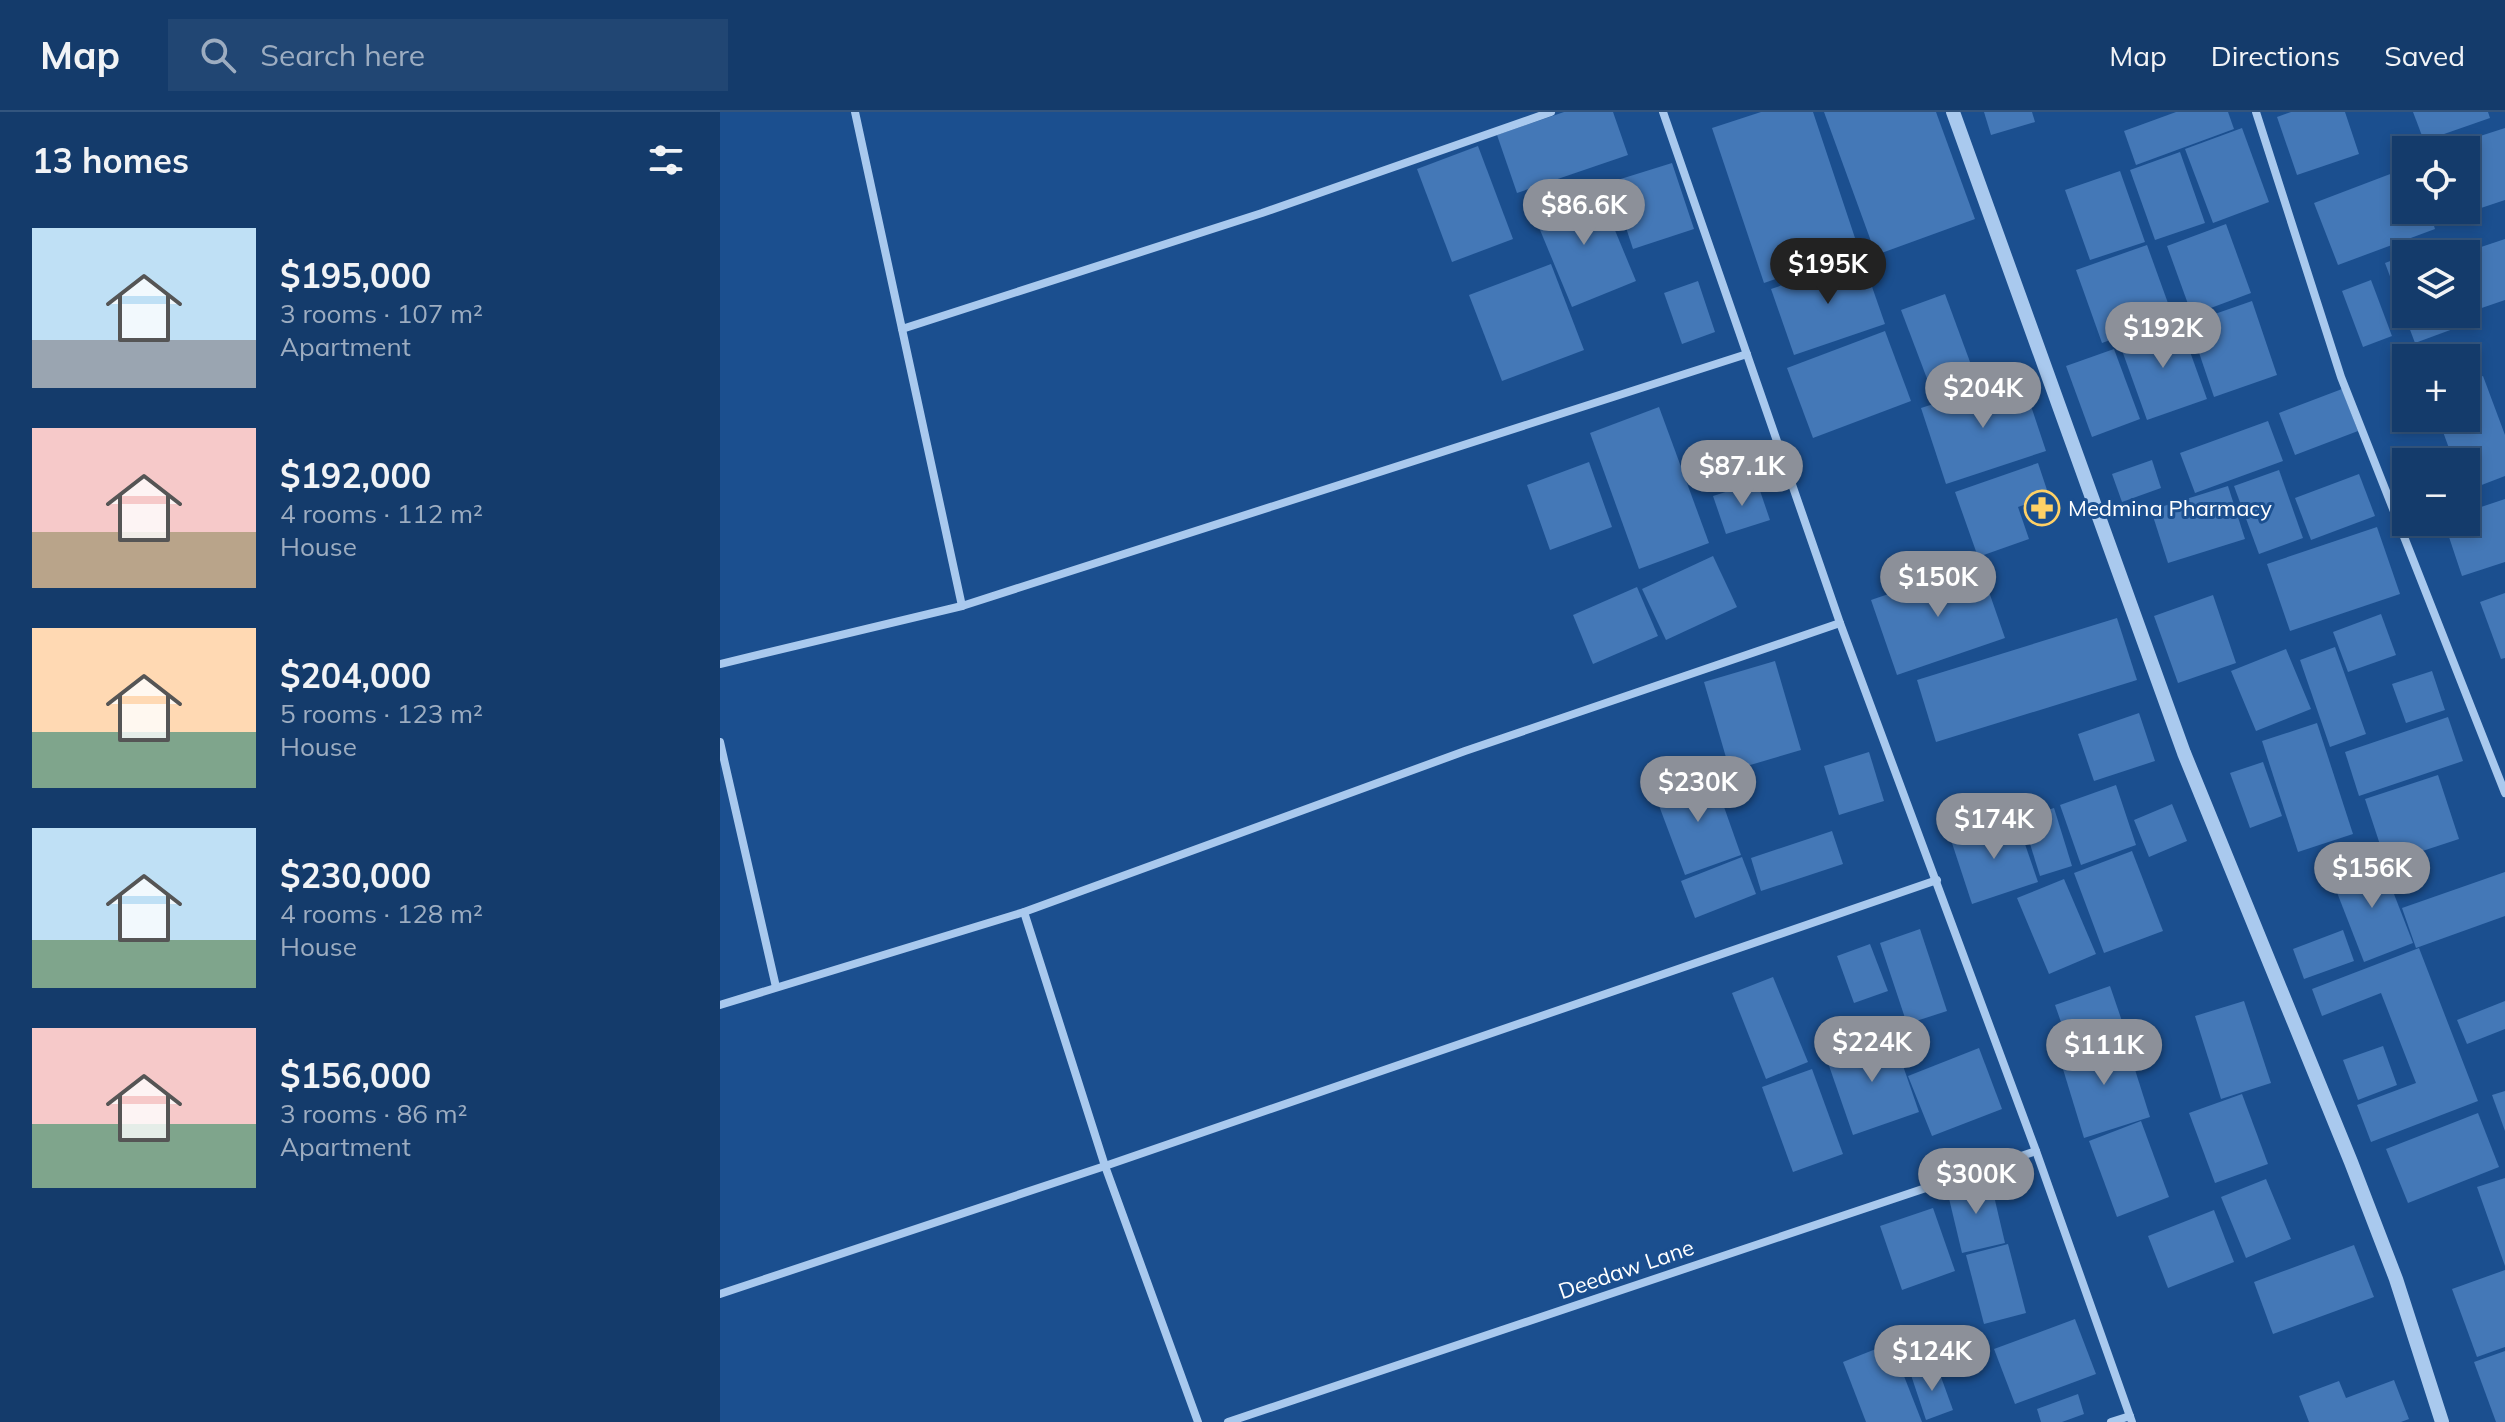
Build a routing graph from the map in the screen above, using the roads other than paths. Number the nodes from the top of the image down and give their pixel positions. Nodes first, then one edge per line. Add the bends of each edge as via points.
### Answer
1 (855, 112) edge
2 (1551, 112) edge
3 (1663, 112) edge
4 (1953, 112) edge
5 (2256, 112) edge
6 (902, 329) junction
7 (1747, 354) junction
8 (962, 606) junction
9 (1840, 623) junction
10 (720, 664) edge
11 (720, 742) edge
12 (2505, 793) edge
13 (1937, 880) junction
14 (1024, 912) junction
15 (776, 987) junction
16 (720, 1005) edge
17 (2036, 1151) junction
18 (1105, 1166) junction
19 (720, 1294) edge
20 (2131, 1419) edge
21 (1198, 1422) edge
22 (1228, 1422) edge
23 (2111, 1422) edge
24 (2442, 1422) edge

1 - 6 street
2 - 6 street via 1262,213
3 - 7 street
4 - 24 street via 2178,739 2351,1162
5 - 12 street via 2341,377
6 - 8 street
7 - 8 street
7 - 9 street
8 - 10 street
9 - 13 street
9 - 14 street via 1465,751
11 - 15 street
13 - 17 street
13 - 18 street
14 - 15 street
14 - 18 street
15 - 16 street
17 - 20 street
17 - 22 street, Deedaw Lane
18 - 19 street
18 - 21 street
20 - 23 street

